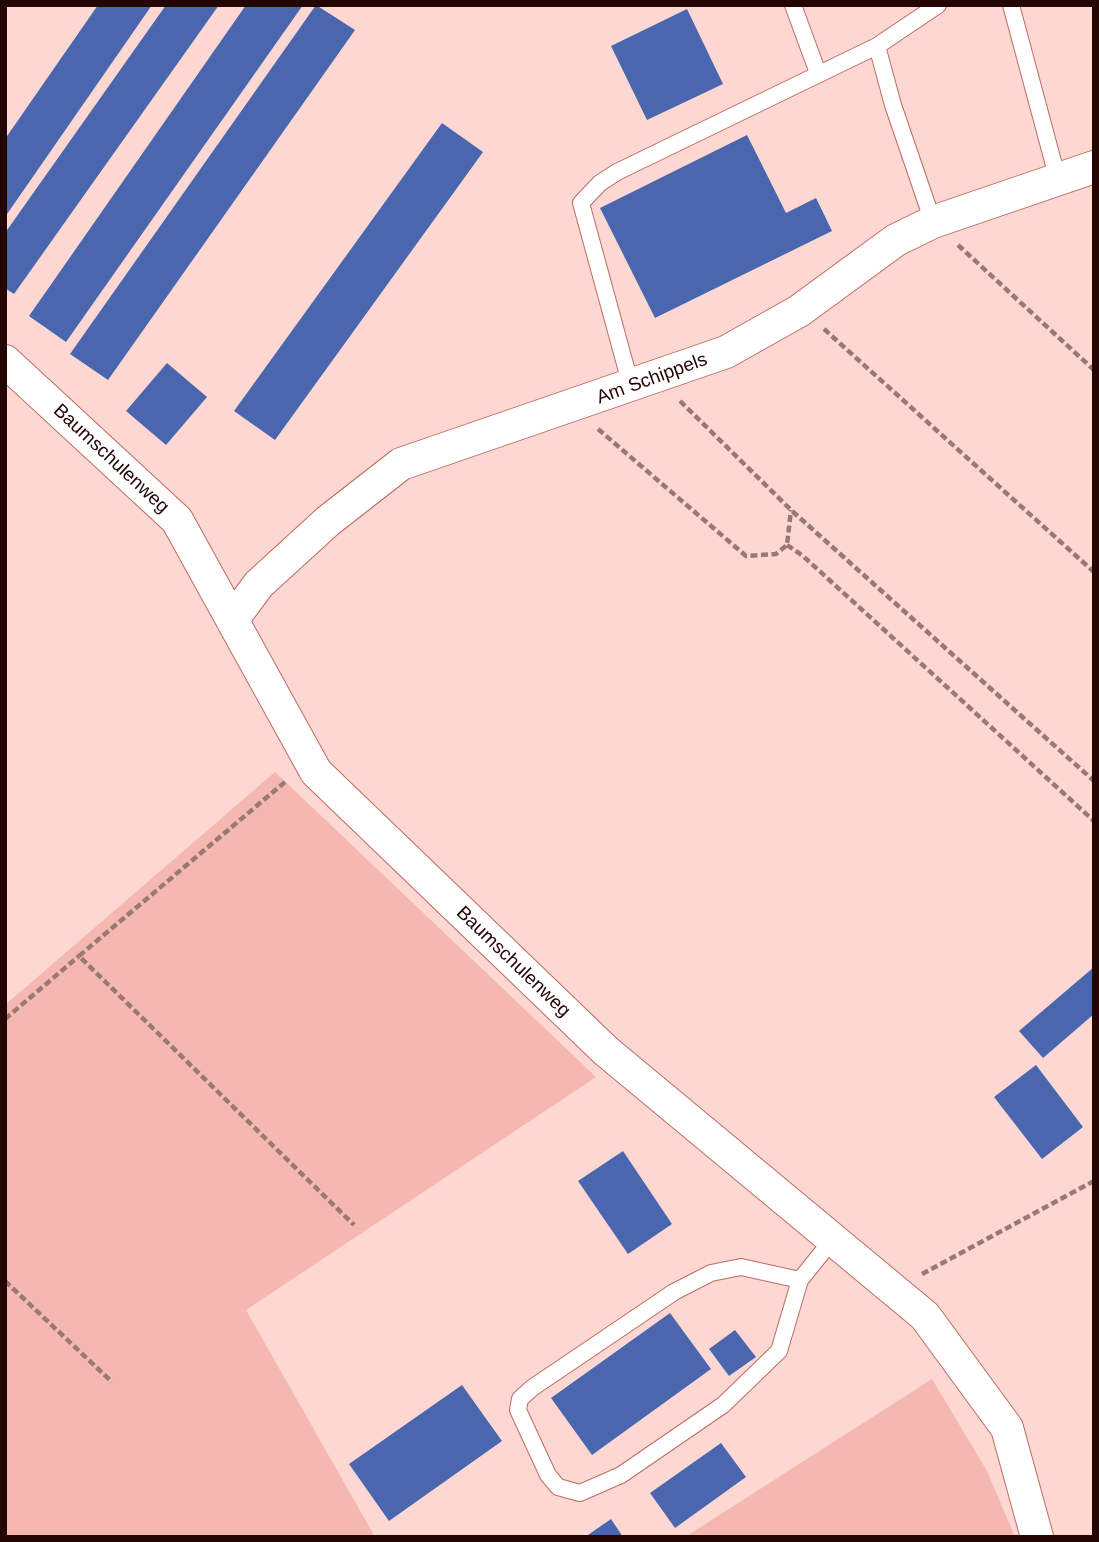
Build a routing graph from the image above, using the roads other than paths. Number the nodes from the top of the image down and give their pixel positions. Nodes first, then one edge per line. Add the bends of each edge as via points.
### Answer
1 (793, 5) edge
2 (937, 5) edge
3 (1011, 5) edge
4 (877, 46) junction
5 (818, 73) junction
6 (1094, 167) edge
7 (1059, 180) junction
8 (933, 222) junction
9 (5, 361) edge
10 (645, 381) junction
11 (233, 619) junction
12 (833, 1239) junction
13 (800, 1280) junction
14 (1037, 1537) edge

1 - 5 lane
2 - 4 lane
3 - 7 lane
4 - 5 lane
4 - 8 lane
5 - 10 lane via 618,172 581,203
6 - 7 street, Am Schippels
7 - 8 street, Am Schippels
8 - 10 street, Am Schippels via 896,240 799,311 726,352
9 - 11 street, Baumschulenweg via 177,520
10 - 11 street, Am Schippels via 401,464 328,521 259,584
11 - 12 street, Baumschulenweg via 316,772 606,1051
12 - 13 lane
12 - 14 street, Baumschulenweg via 925,1316 1007,1428
13 - 13 lane via 779,1351 723,1405 621,1475 580,1493 558,1487 548,1475 518,1410 520,1399 532,1388 674,1292 711,1273 741,1267

